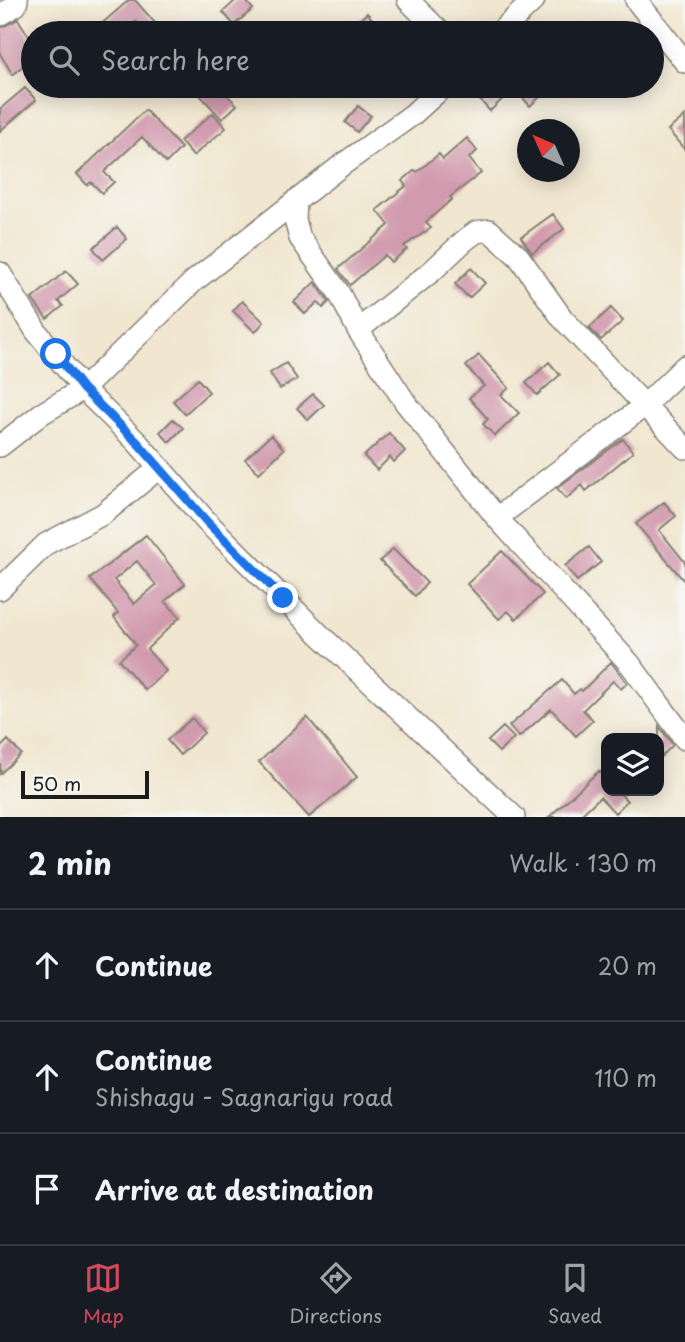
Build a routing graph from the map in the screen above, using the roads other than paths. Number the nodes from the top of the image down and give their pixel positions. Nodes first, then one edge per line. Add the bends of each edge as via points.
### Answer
1 (17, 0) edge
2 (408, 0) edge
3 (534, 0) edge
4 (636, 0) edge
5 (0, 15) edge
6 (429, 21) edge
7 (512, 21) edge
8 (653, 21) edge
9 (664, 35) edge
10 (685, 62) edge
11 (431, 98) edge
12 (296, 200) junction
13 (0, 273) edge
14 (358, 330) junction
15 (685, 366) edge
16 (83, 389) junction
17 (643, 406) junction
18 (0, 446) edge
19 (685, 448) edge
20 (159, 468) junction
21 (497, 518) junction
22 (0, 589) edge
23 (685, 738) edge
24 (514, 817) edge

1 - 5 street
2 - 6 street
3 - 7 street
4 - 8 street
9 - 10 street
11 - 12 street
12 - 14 street via 300,238 339,293
12 - 16 street via 194,281
13 - 16 street via 36,331
14 - 17 street via 464,241 489,230 519,257 562,318
14 - 21 street via 405,402
15 - 17 street
16 - 18 street
16 - 20 street
17 - 19 street
17 - 21 street
20 - 22 street via 103,514 46,544
20 - 24 street via 320,635
21 - 23 street via 630,664

